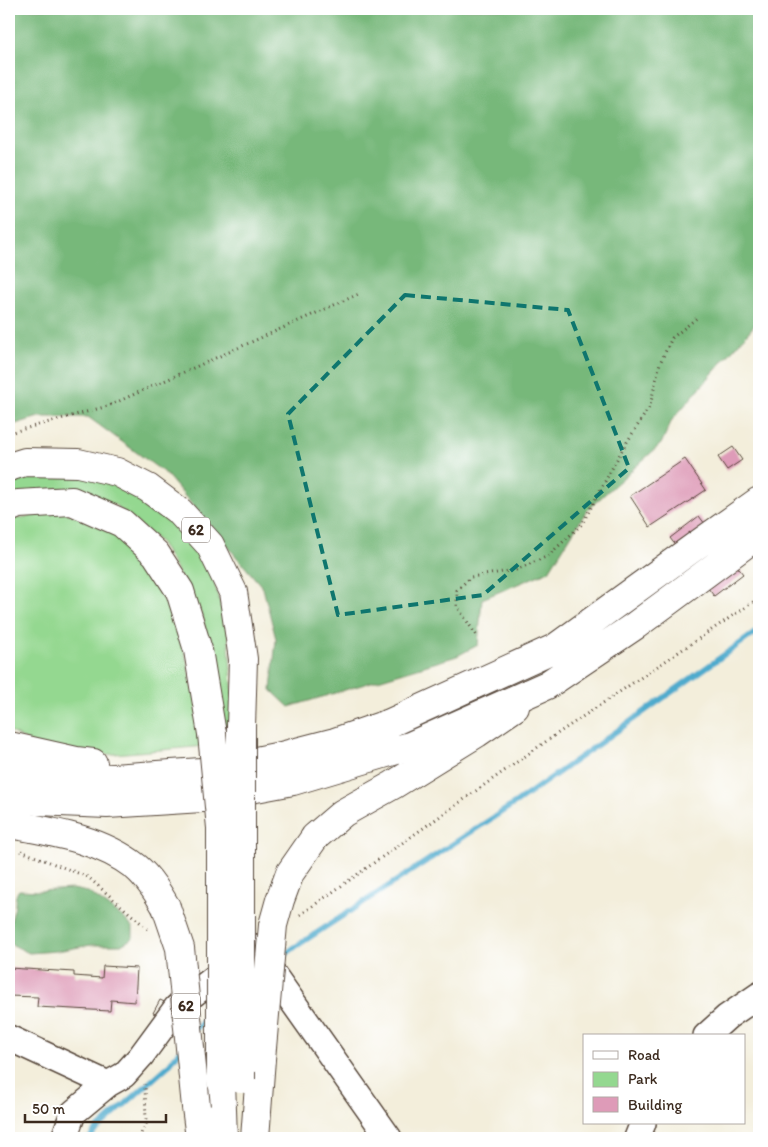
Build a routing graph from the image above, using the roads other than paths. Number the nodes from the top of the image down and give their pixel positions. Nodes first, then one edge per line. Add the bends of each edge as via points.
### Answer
1 (9, 467) edge
2 (759, 501) edge
3 (9, 508) edge
4 (759, 534) edge
5 (547, 685) junction
6 (9, 746) edge
7 (9, 771) edge
8 (201, 772) junction
9 (9, 798) edge
10 (12, 837) edge
11 (759, 995) edge
12 (708, 1034) edge
13 (9, 1038) edge
14 (231, 1080) junction
15 (108, 1084) junction
16 (642, 1124) edge
17 (64, 1138) edge
18 (200, 1138) edge
19 (222, 1138) edge
20 (241, 1138) edge
21 (255, 1138) edge
22 (389, 1138) edge
23 (637, 1138) edge

1 - 14 main road, 62, bridge via 25,462 78,463 117,472 148,488 180,512 210,545 233,592 243,659
2 - 8 main road via 555,648 390,724 281,756
3 - 14 main road, bridge via 18,504 72,501 122,523 156,554 180,592 198,650 212,734 221,828
4 - 5 main road via 636,625
5 - 9 main road via 410,746 293,781 202,798 107,804
5 - 21 main road, bridge via 477,733 343,813 315,837 290,873 273,926
6 - 8 main road via 76,761
7 - 8 main road via 113,778
10 - 18 main road, 62, bridge via 61,833 113,852 137,868 155,889 166,907 180,948
11 - 12 street
13 - 15 street
14 - 19 main road
14 - 20 main road, 62
15 - 17 street via 73,1113
15 - 22 street via 124,1075 177,1007 254,947
16 - 23 street

